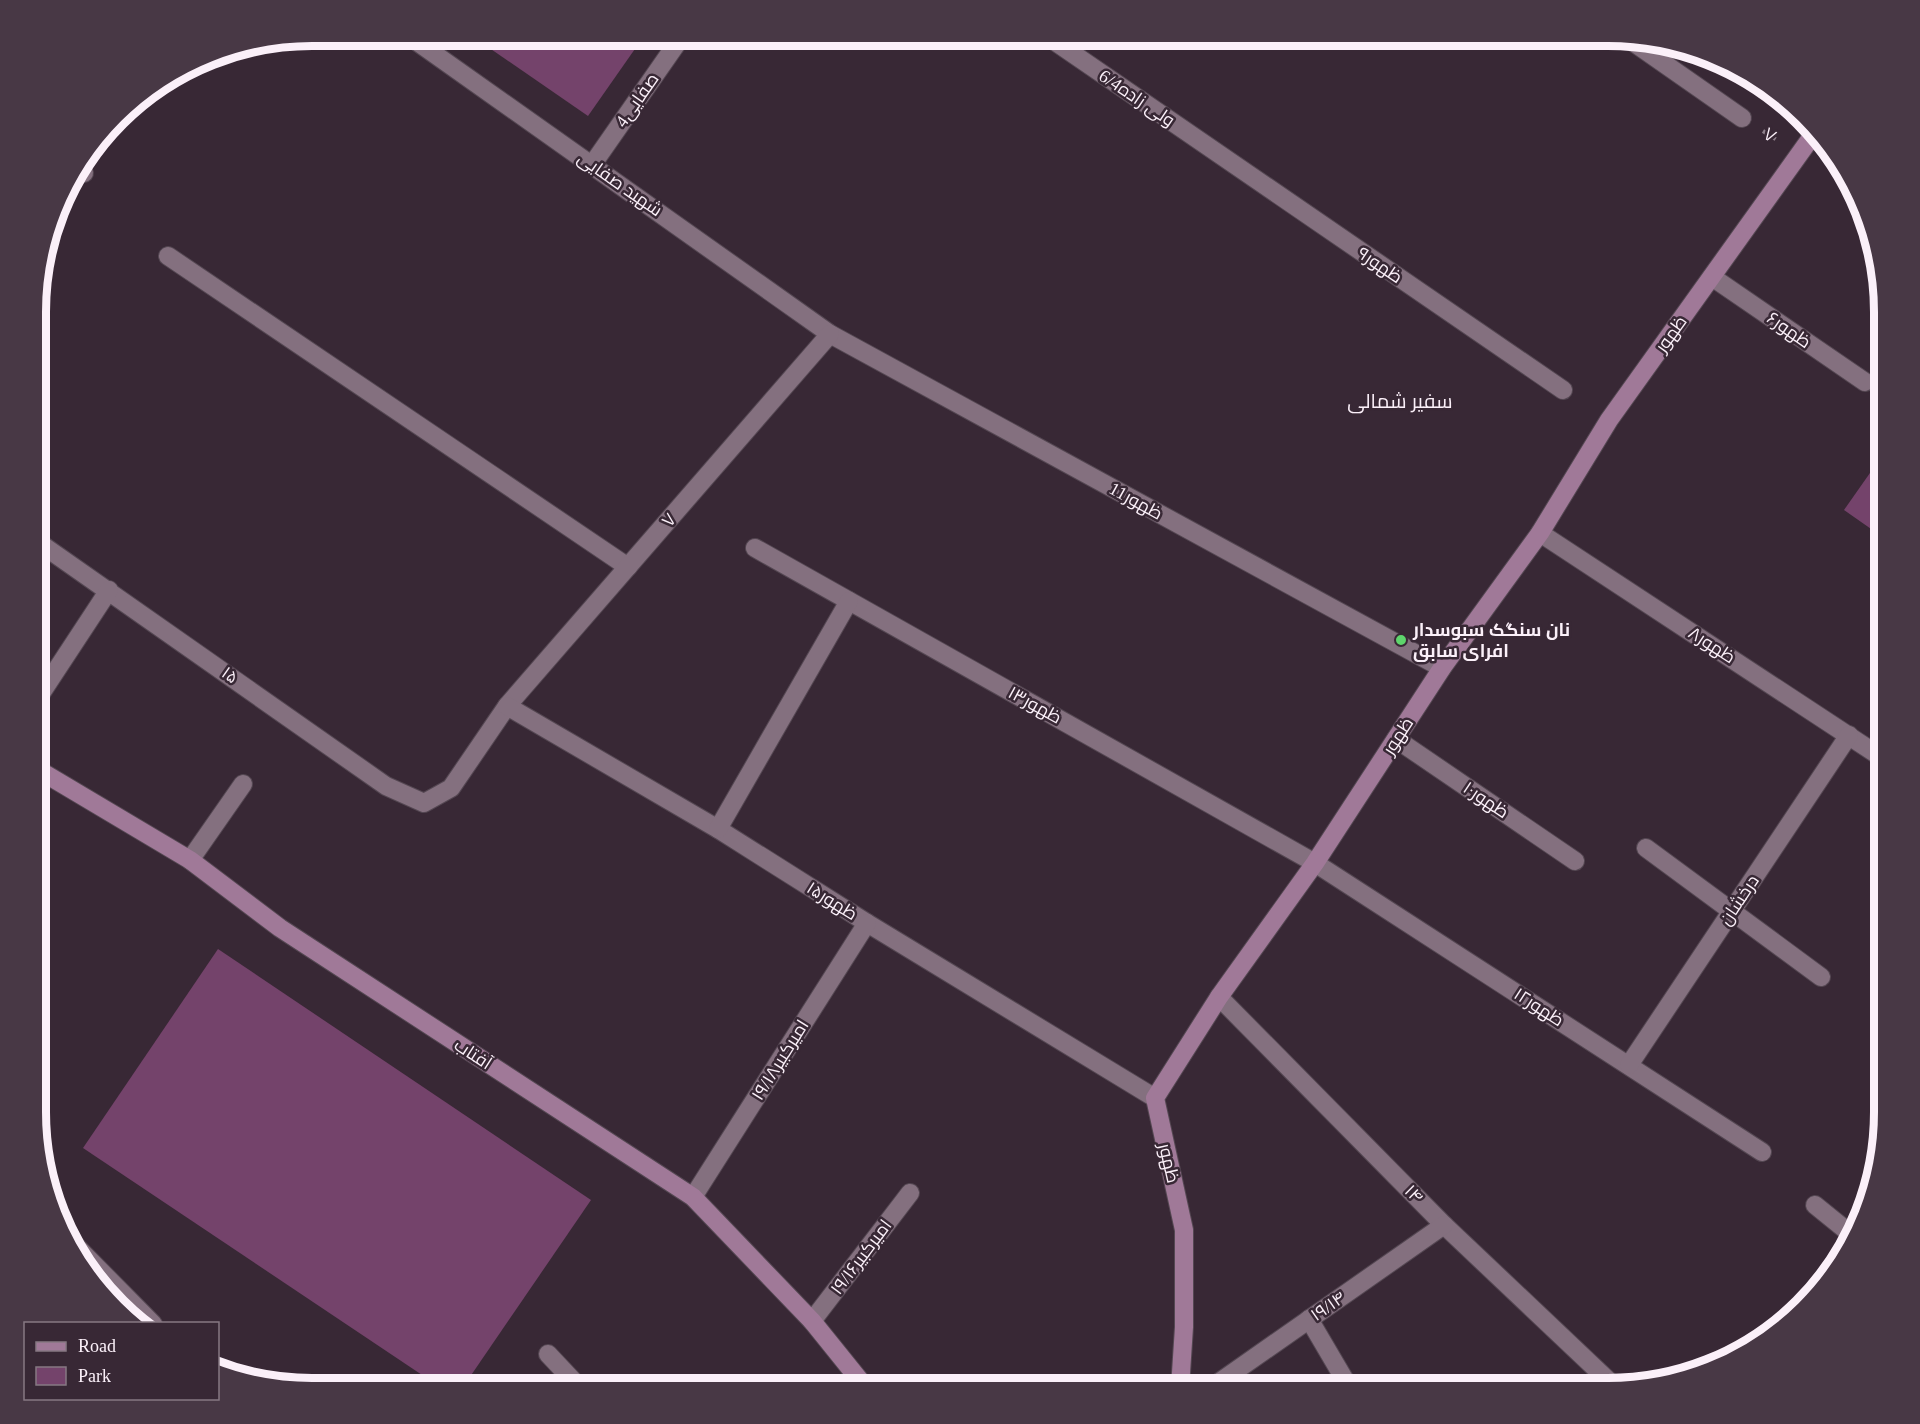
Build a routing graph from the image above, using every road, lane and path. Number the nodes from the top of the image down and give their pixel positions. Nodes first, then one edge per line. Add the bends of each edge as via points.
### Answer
1 (423, 46) edge
2 (675, 46) edge
3 (1062, 46) edge
4 (1644, 49) edge
5 (1742, 118) joint
6 (1198, 140) joint
7 (1809, 140) edge
8 (1798, 153) junction
9 (592, 165) junction
10 (168, 256) dead end
11 (1713, 277) junction
12 (830, 333) junction
13 (1864, 382) dead end
14 (1563, 390) dead end
15 (1540, 533) junction
16 (46, 547) edge
17 (755, 548) dead end
18 (628, 567) junction
19 (108, 590) junction
20 (849, 601) junction
21 (1442, 668) junction
22 (46, 686) edge
23 (507, 706) junction
24 (1849, 735) junction
25 (1396, 739) junction
26 (1874, 752) edge
27 (46, 774) edge
28 (243, 784) dead end
29 (424, 803) joint
30 (718, 829) junction
31 (1646, 848) dead end
32 (189, 860) junction
33 (1575, 861) dead end
34 (1316, 863) junction
35 (1731, 911) junction
36 (867, 923) junction
37 (1821, 977) dead end
38 (1219, 997) junction
39 (1629, 1065) junction
40 (1155, 1098) junction
41 (1762, 1152) dead end
42 (910, 1192) dead end
43 (693, 1197) junction
44 (1815, 1205) dead end
45 (1444, 1225) junction
46 (1846, 1230) edge
47 (98, 1268) edge
48 (1310, 1319) junction
49 (812, 1321) junction
50 (152, 1322) edge
51 (548, 1354) dead end
52 (571, 1378) edge
53 (856, 1378) edge
54 (1181, 1378) edge
55 (1226, 1378) edge
56 (1344, 1378) edge
57 (1606, 1378) edge

1 - 9 street, شهید صفایی
2 - 9 street, 4صفایی
3 - 6 street, 6/4ولی زاده
4 - 5 street
5 - 8 path, ۷
6 - 14 street, ظهور۹
7 - 8 street, ظهور
8 - 11 street, ظهور
9 - 12 street, شهید صفایی
10 - 18 street
11 - 13 street, ظهور۶
11 - 15 street, ظهور via 1609,420
12 - 18 street, ۷
12 - 21 street, 11ظهور
15 - 21 street, ظهور
15 - 24 street, ظهور۸
16 - 19 street, ۱۵
17 - 20 street, ظهور۱۳
18 - 23 street, ۷
19 - 22 street
19 - 29 street, ۱۵ via 386,786
20 - 30 street
20 - 34 street, ظهور۱۳
21 - 25 street, ظهور
23 - 29 street, ۷ via 451,788
23 - 30 street, ظهور۱۵
24 - 26 street, ظهور۸
24 - 35 street, درخشان
25 - 33 street, ظهور۱۰
25 - 34 street, ظهور
27 - 32 street, آفتاب
28 - 32 street
30 - 36 street, ظهور۱۵
31 - 35 street
32 - 43 street, آفتاب via 280,928
34 - 38 street, ظهور
34 - 39 street, ظهور۱۲
35 - 37 street
35 - 39 street, درخشان
36 - 40 street, ظهور۱۵
36 - 43 street, امیرکبیر۱۹/۱۸
38 - 40 street, ظهور
38 - 45 street, ۱۴
39 - 41 street, ظهور۱۲
40 - 54 street, ظهور via 1184,1230
42 - 49 street, امیرکبیر۱۹/۱۶
43 - 49 street, آفتاب
44 - 46 street
45 - 48 street, ۱۹/۱۴
45 - 57 street, ۱۴
47 - 50 street
48 - 55 street, ۱۹/۱۴
48 - 56 street
49 - 53 street, آفتاب
51 - 52 street

